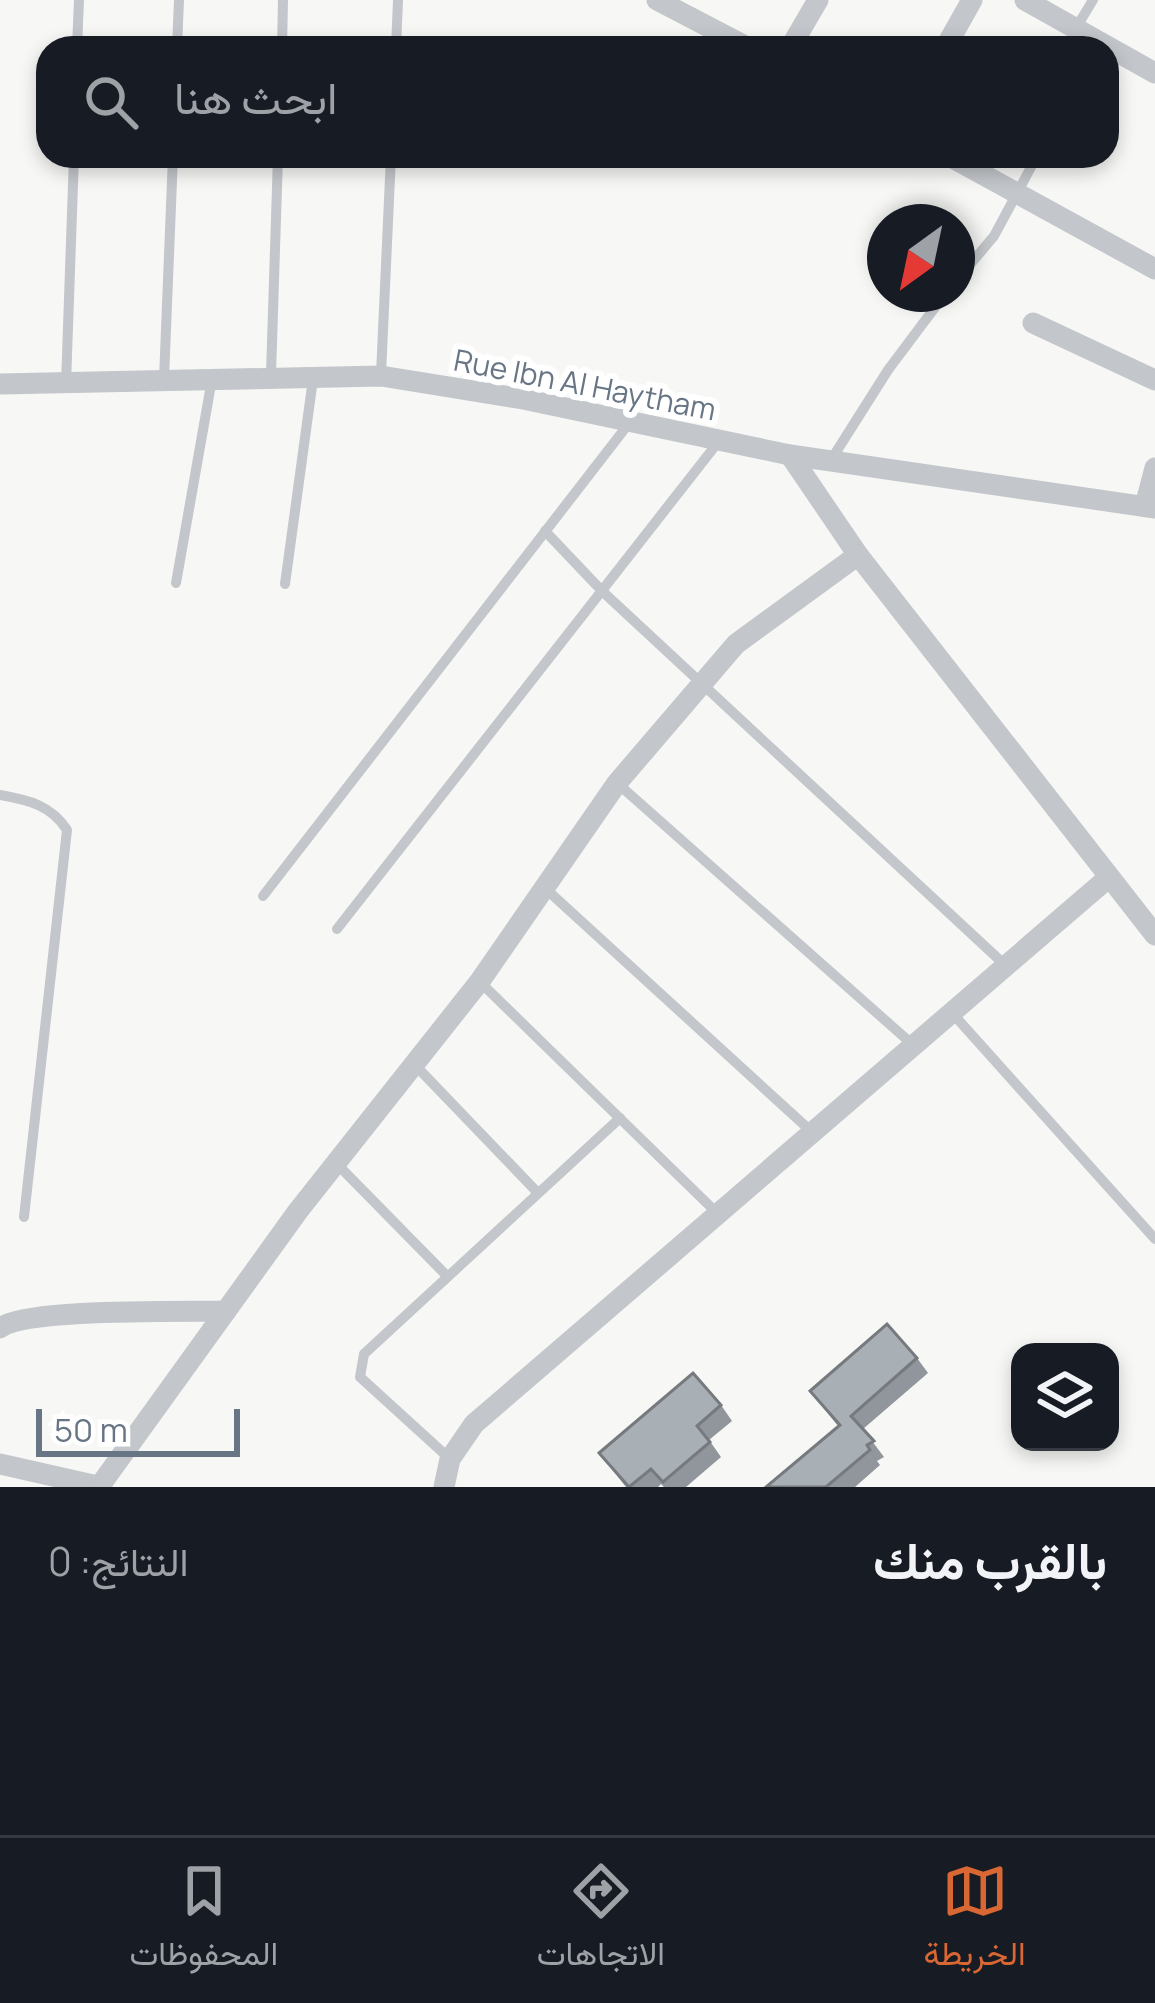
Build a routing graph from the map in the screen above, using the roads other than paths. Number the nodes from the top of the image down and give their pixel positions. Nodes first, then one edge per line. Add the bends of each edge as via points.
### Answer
1 (79, 0) edge
2 (179, 0) edge
3 (283, 0) edge
4 (398, 0) edge
5 (657, 0) edge
6 (818, 0) edge
7 (972, 0) edge
8 (1025, 0) edge
9 (1093, 0) edge
10 (1076, 30) junction
11 (78, 36) edge
12 (178, 36) edge
13 (282, 36) edge
14 (396, 36) edge
15 (726, 36) edge
16 (797, 36) edge
17 (952, 36) edge
18 (1084, 36) edge
19 (1119, 56) edge
20 (1155, 73) edge
21 (74, 168) edge
22 (173, 168) edge
23 (278, 168) edge
24 (390, 168) edge
25 (971, 168) edge
26 (1030, 168) edge
27 (1017, 193) junction
28 (975, 259) edge
29 (1153, 263) edge
30 (932, 312) edge
31 (1033, 323) dead end
32 (271, 374) junction
33 (314, 375) junction
34 (213, 376) junction
35 (381, 376) junction
36 (164, 379) junction
37 (1155, 380) edge
38 (0, 384) edge
39 (67, 384) junction
40 (630, 422) junction
41 (719, 440) junction
42 (790, 455) junction
43 (831, 460) junction
44 (1155, 468) edge
45 (1150, 507) edge
46 (545, 531) junction
47 (857, 555) junction
48 (176, 583) dead end
49 (285, 584) dead end
50 (602, 591) junction
51 (703, 680) junction
52 (617, 783) junction
53 (0, 795) edge
54 (1108, 878) junction
55 (547, 890) junction
56 (263, 896) dead end
57 (337, 929) dead end
58 (1155, 935) edge
59 (1007, 968) junction
60 (480, 981) junction
61 (953, 1014) junction
62 (915, 1047) junction
63 (414, 1064) junction
64 (620, 1118) junction
65 (813, 1133) junction
66 (336, 1163) junction
67 (537, 1192) junction
68 (718, 1214) junction
69 (24, 1217) dead end
70 (1155, 1239) edge
71 (447, 1276) junction
72 (226, 1311) junction
73 (0, 1328) edge
74 (450, 1459) junction
75 (0, 1464) edge
76 (100, 1487) edge
77 (444, 1487) edge

1 - 11 lane
2 - 12 lane
3 - 13 lane
4 - 14 lane
5 - 15 street
6 - 16 street
7 - 17 street
8 - 10 street
9 - 10 lane
10 - 18 street
19 - 20 street
21 - 39 lane
22 - 36 lane
23 - 32 lane
24 - 35 lane
25 - 27 street
26 - 27 lane
27 - 28 lane
27 - 29 street
30 - 43 lane
31 - 37 street
32 - 33 street, Rue Ibn Al Haytham
32 - 34 street, Rue Ibn Al Haytham
33 - 35 street, Rue Ibn Al Haytham
33 - 49 lane
34 - 36 street, Rue Ibn Al Haytham
34 - 48 lane
35 - 40 street, Rue Ibn Al Haytham
36 - 39 street, Rue Ibn Al Haytham
38 - 39 street, Rue Ibn Al Haytham
40 - 41 street, Rue Ibn Al Haytham
40 - 46 lane
41 - 42 street, Rue Ibn Al Haytham
41 - 50 lane
42 - 43 street, Rue Ibn Al Haytham
42 - 47 street
43 - 45 street, Rue Ibn Al Haytham
44 - 45 street
46 - 50 lane
46 - 56 lane
47 - 51 street via 736,644
47 - 54 street
50 - 51 lane
50 - 57 lane
51 - 52 street
51 - 59 lane
52 - 55 street
52 - 62 lane
53 - 69 lane via 57,814 67,830
54 - 58 street
54 - 59 street
55 - 60 street
55 - 65 lane
59 - 61 street
60 - 63 street
60 - 64 lane
61 - 62 street
61 - 70 lane
62 - 65 street
63 - 66 street
63 - 67 lane
64 - 67 lane
64 - 68 lane
65 - 68 street
66 - 71 lane
66 - 72 street
67 - 71 lane
68 - 74 street via 474,1424
71 - 74 lane via 374,1340 358,1367
72 - 73 street via 43,1316
72 - 76 street
74 - 77 street
75 - 76 street

